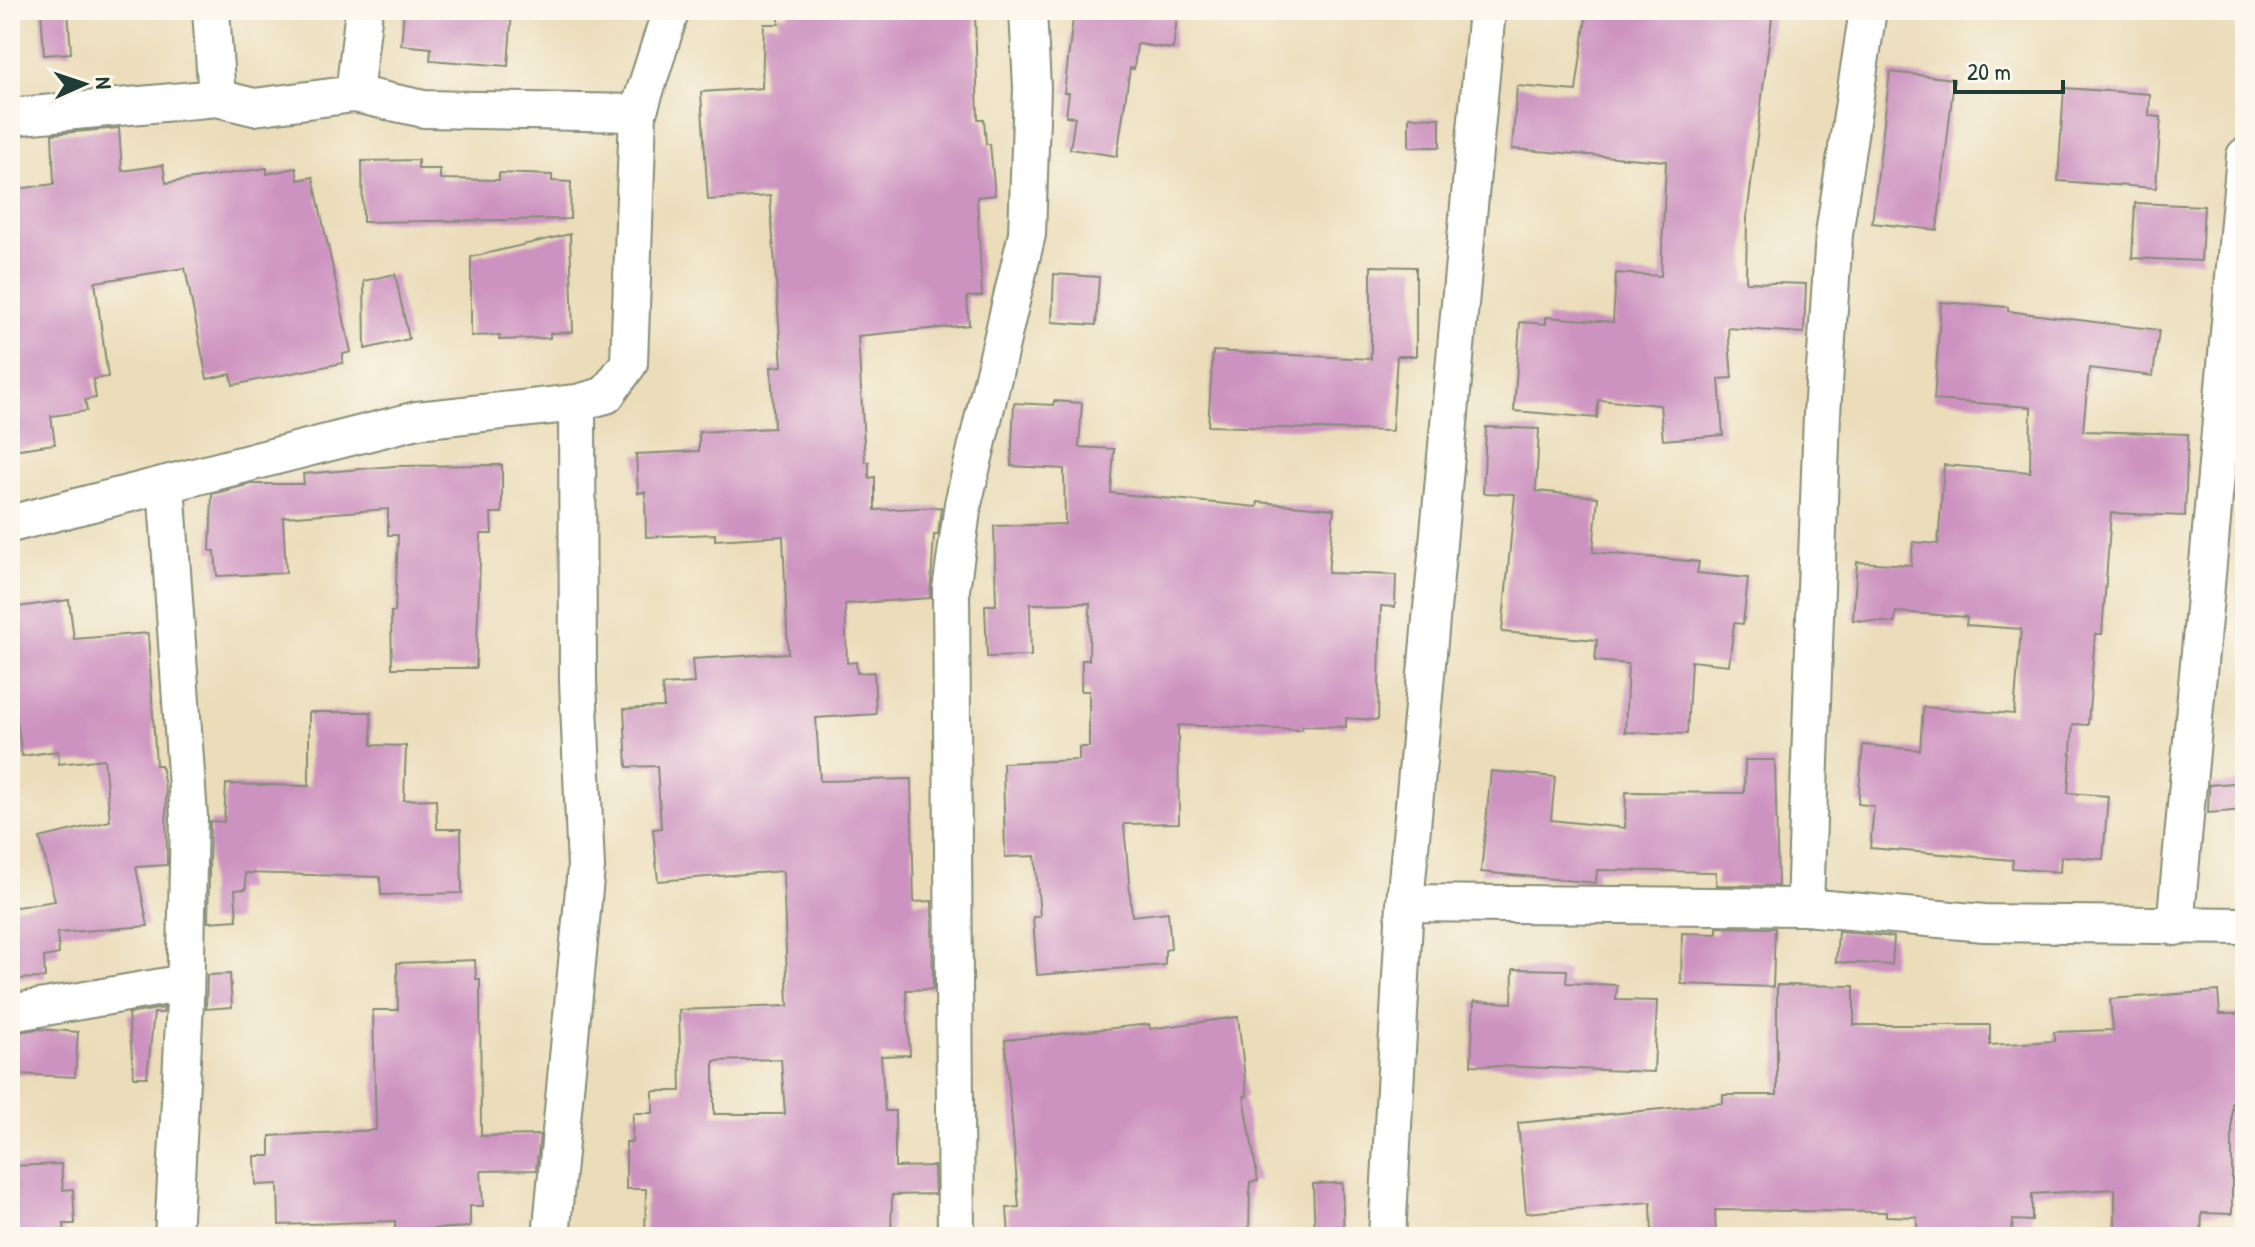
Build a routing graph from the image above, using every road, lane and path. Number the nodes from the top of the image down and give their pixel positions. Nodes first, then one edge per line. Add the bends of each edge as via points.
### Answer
1 (211, 10) edge
2 (364, 10) edge
3 (671, 10) edge
4 (1028, 10) edge
5 (1868, 10) edge
6 (1481, 11) edge
7 (354, 94) junction
8 (217, 98) junction
9 (638, 113) junction
10 (10, 117) edge
11 (2245, 156) edge
12 (577, 403) junction
13 (166, 484) junction
14 (10, 524) edge
15 (1405, 903) junction
16 (1805, 907) junction
17 (2245, 926) edge
18 (2175, 927) junction
19 (185, 983) junction
20 (10, 1013) edge
21 (173, 1237) edge
22 (551, 1237) edge
23 (956, 1237) edge
24 (1387, 1237) edge

1 - 8 street
2 - 7 street
3 - 9 street
4 - 23 street via 1032,88 1027,234 963,504 951,590
5 - 16 street via 1834,234 1822,414
6 - 15 street
7 - 8 street via 254,107
7 - 9 street via 424,109
8 - 10 street
9 - 12 street via 629,363 606,395
11 - 18 street
12 - 13 street via 417,420
12 - 22 street via 578,681 586,868
13 - 14 street
13 - 19 street via 189,817
15 - 16 street
15 - 24 street
16 - 18 street via 1984,923
17 - 18 street
19 - 20 street
19 - 21 street

